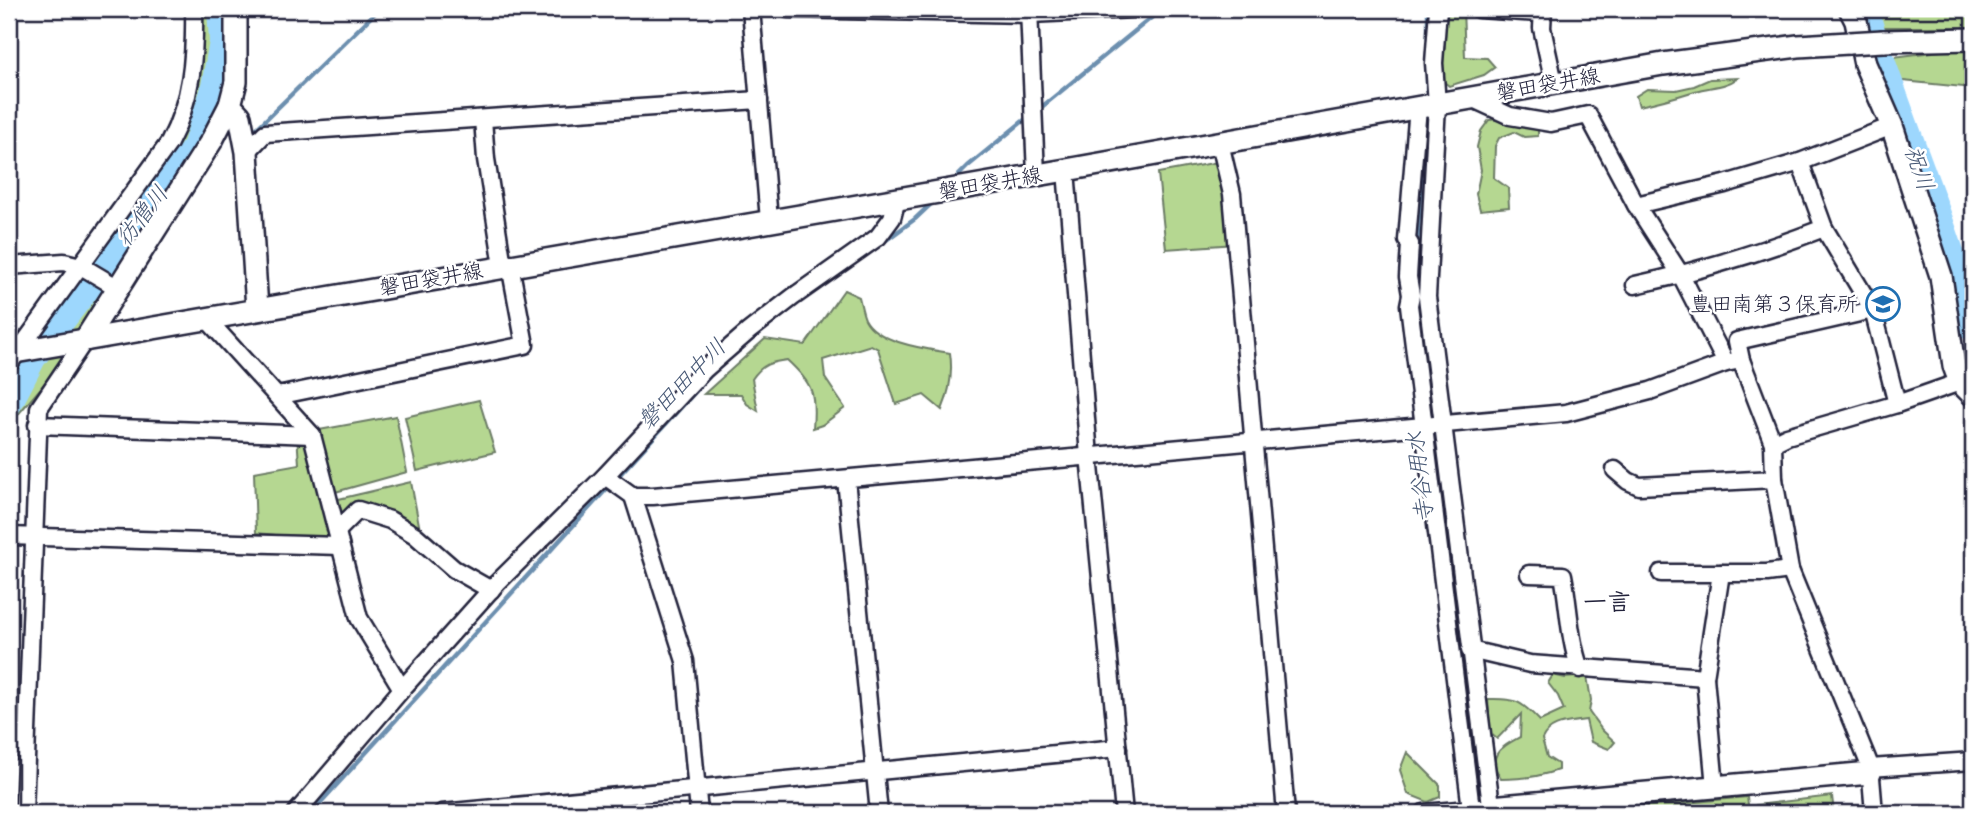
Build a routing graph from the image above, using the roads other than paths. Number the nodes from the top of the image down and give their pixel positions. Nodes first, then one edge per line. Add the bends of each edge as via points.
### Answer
1 (194, 9) edge
2 (236, 9) edge
3 (751, 9) edge
4 (788, 9) edge
5 (1134, 9) edge
6 (1438, 9) edge
7 (1479, 9) edge
8 (1543, 9) edge
9 (1850, 9) edge
10 (1029, 11) edge
11 (1973, 39) edge
12 (1554, 83) junction
13 (1471, 98) junction
14 (759, 100) junction
15 (230, 105) junction
16 (1428, 106) junction
17 (483, 119) junction
18 (1892, 127) junction
19 (1220, 143) junction
20 (247, 152) junction
21 (1800, 162) junction
22 (1066, 170) junction
23 (1036, 175) junction
24 (897, 199) junction
25 (1636, 205) junction
26 (769, 220) junction
27 (1824, 228) junction
28 (507, 265) junction
29 (9, 266) edge
30 (81, 266) junction
31 (1681, 275) junction
32 (1635, 285) dead end
33 (118, 288) junction
34 (257, 309) junction
35 (1873, 310) junction
36 (205, 317) junction
37 (76, 342) junction
38 (15, 354) edge
39 (1733, 361) junction
40 (1967, 389) edge
41 (277, 396) junction
42 (1896, 404) junction
43 (1443, 424) junction
44 (37, 425) junction
45 (1424, 426) junction
46 (312, 435) junction
47 (1254, 441) junction
48 (1773, 443) junction
49 (1090, 456) junction
50 (1615, 470) dead end
51 (605, 476) junction
52 (846, 479) junction
53 (1774, 479) junction
54 (633, 496) junction
55 (9, 536) edge
56 (33, 536) junction
57 (338, 538) junction
58 (1790, 570) junction
59 (1661, 573) dead end
60 (1721, 573) junction
61 (1529, 574) dead end
62 (491, 590) junction
63 (1470, 650) junction
64 (1580, 669) junction
65 (1705, 677) junction
66 (402, 689) junction
67 (1118, 748) junction
68 (1973, 761) edge
69 (875, 771) junction
70 (1870, 771) junction
71 (697, 788) junction
72 (1715, 788) junction
73 (1484, 809) edge
74 (516, 810) edge
75 (9, 812) edge
76 (27, 813) edge
77 (296, 813) edge
78 (442, 813) edge
79 (699, 813) edge
80 (879, 813) edge
81 (1124, 813) edge
82 (1286, 813) edge
83 (1424, 813) edge
84 (1874, 813) edge

1 - 30 street via 195,50 181,120
2 - 15 main road via 236,82
3 - 14 street
4 - 10 street
5 - 10 street
6 - 16 street
7 - 8 street via 1539,13
8 - 12 street via 1542,28
9 - 18 main road via 1865,64
10 - 23 street
11 - 12 main road, 磐田袋井線, bridge via 1798,46
12 - 13 main road, 磐田袋井線
13 - 16 main road, 磐田袋井線
13 - 25 street via 1510,116 1551,123 1588,115
14 - 17 street
14 - 26 street
15 - 20 main road via 240,116
15 - 33 main road
16 - 19 main road, 磐田袋井線
16 - 43 street via 1427,297
16 - 45 street via 1407,240 1409,304
17 - 20 street via 265,133
17 - 28 street via 486,159
18 - 21 street
18 - 40 main road via 1941,276 1954,366
19 - 22 main road, 磐田袋井線
19 - 47 street via 1231,194
20 - 34 main road
21 - 25 street
21 - 27 street
22 - 23 main road, 磐田袋井線
22 - 49 street
23 - 24 main road, 磐田袋井線
24 - 26 main road, 磐田袋井線
24 - 51 street via 892,218 878,237 749,331 705,370
25 - 31 street
26 - 28 main road, 磐田袋井線
27 - 31 street
27 - 35 street
28 - 34 main road, 磐田袋井線
28 - 41 street via 525,345
29 - 30 street via 64,262
30 - 33 street
30 - 38 street
31 - 32 street
31 - 39 street
33 - 37 main road
34 - 36 main road, 磐田袋井線
35 - 39 street via 1737,341
35 - 42 street
36 - 37 main road, 磐田袋井線
36 - 41 street
37 - 38 main road, 磐田袋井線
37 - 44 street via 39,408
39 - 43 street via 1650,391 1566,413
39 - 48 street
40 - 42 street
41 - 46 street
42 - 48 street
43 - 45 street
43 - 63 street
44 - 46 street
44 - 56 street
45 - 47 street
45 - 73 street
46 - 57 street
47 - 49 street
47 - 82 street
48 - 53 street
49 - 52 street
49 - 67 street
50 - 53 street via 1639,486
51 - 54 street
51 - 62 street
52 - 54 street
52 - 69 street
53 - 58 street
54 - 71 street via 685,661
55 - 56 street
56 - 57 street
56 - 76 street
57 - 62 street via 358,510 390,520 454,569
57 - 66 street via 359,618
58 - 60 street
58 - 70 street
59 - 60 street
60 - 65 street
61 - 64 street via 1563,575 1572,648
62 - 66 street
63 - 64 street via 1530,664
63 - 73 street
64 - 65 street
65 - 72 street
66 - 77 street
67 - 69 street
67 - 81 street
68 - 70 street
69 - 71 street
69 - 80 street
70 - 72 main road
70 - 84 street
71 - 74 street
71 - 79 street
72 - 73 main road
73 - 83 street
74 - 78 street
75 - 76 street

